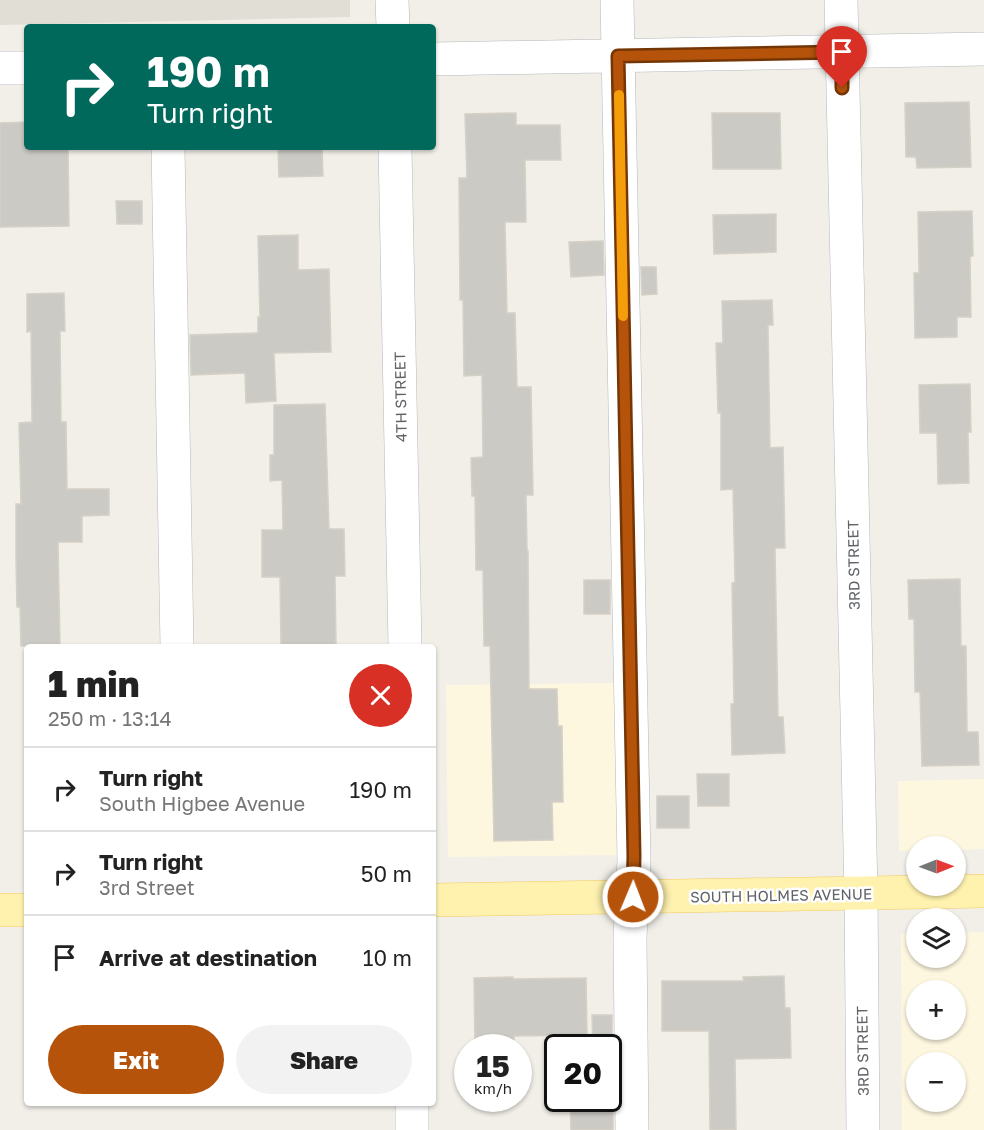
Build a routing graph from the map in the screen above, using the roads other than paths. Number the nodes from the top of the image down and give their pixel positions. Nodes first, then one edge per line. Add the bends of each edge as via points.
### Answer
1 (392, 0) edge
2 (617, 0) edge
3 (841, 0) edge
4 (393, 24) edge
5 (984, 49) edge
6 (842, 52) junction
7 (618, 56) junction
8 (436, 59) edge
9 (0, 68) edge
10 (24, 68) edge
11 (168, 150) edge
12 (395, 150) edge
13 (177, 644) edge
14 (405, 644) edge
15 (984, 891) edge
16 (861, 893) junction
17 (633, 897) junction
18 (436, 900) edge
19 (0, 910) edge
20 (24, 910) edge
21 (412, 1106) edge
22 (412, 1130) edge
23 (632, 1130) edge
24 (863, 1130) edge

1 - 4 street
2 - 7 street
3 - 6 street, 3RD STREET
5 - 6 street
6 - 7 street
6 - 16 street, 3RD STREET
7 - 8 street
7 - 17 street
9 - 10 street
11 - 13 street
12 - 14 street, 4TH STREET
15 - 16 main road, SOUTH HOLMES AVENUE
16 - 17 main road, SOUTH HOLMES AVENUE
16 - 24 street, 3RD STREET
17 - 18 main road, SOUTH HOLMES AVENUE
17 - 23 street
19 - 20 main road
21 - 22 street

